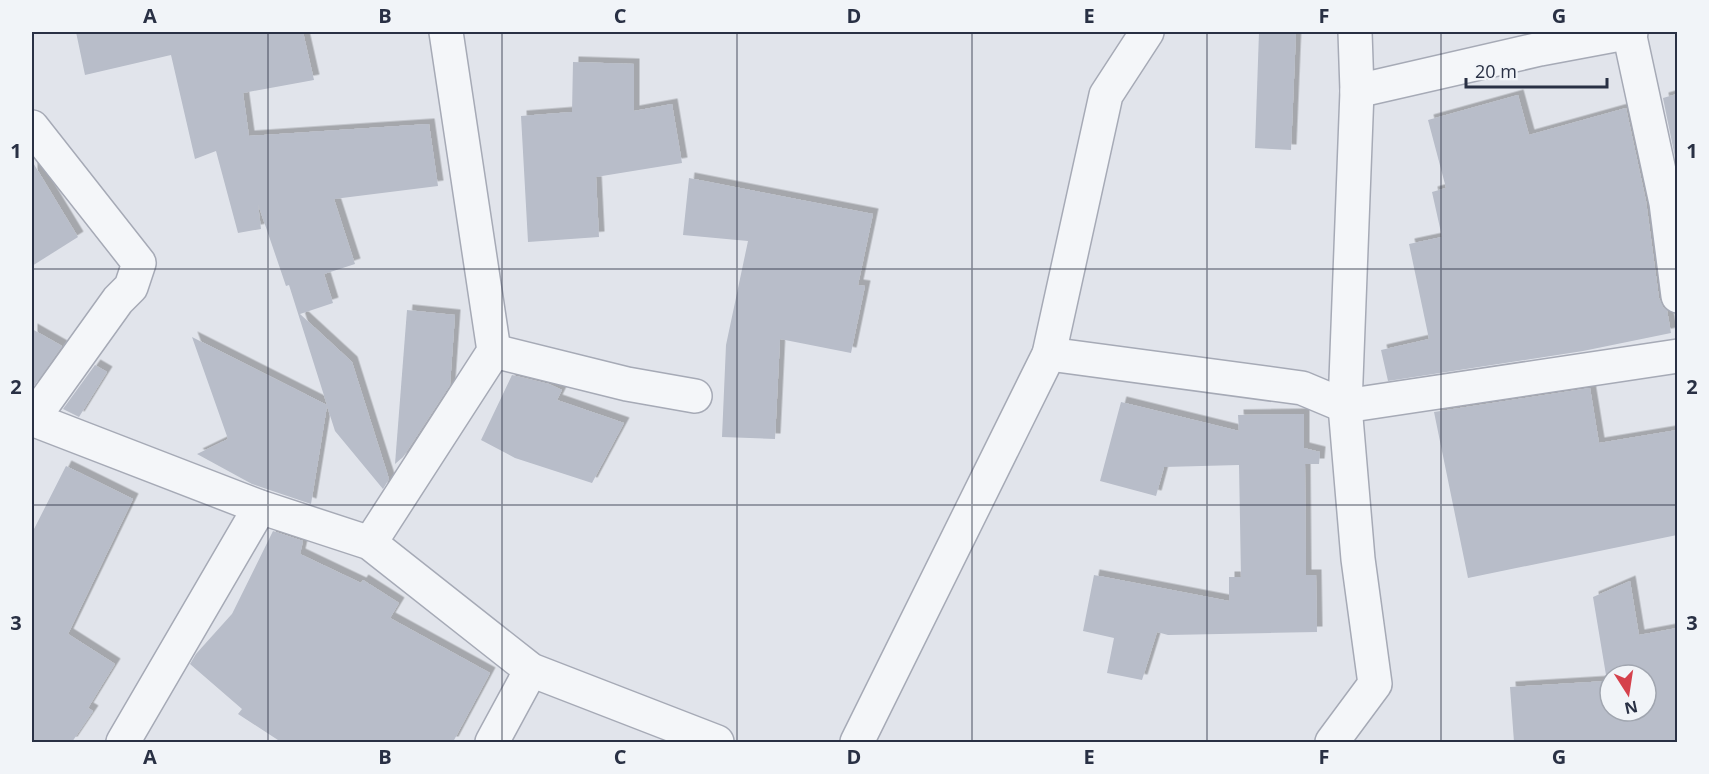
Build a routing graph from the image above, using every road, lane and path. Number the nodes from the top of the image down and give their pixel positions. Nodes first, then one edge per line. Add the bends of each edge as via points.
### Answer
1 (446, 32) edge
2 (1147, 32) edge
3 (1355, 32) edge
4 (1630, 32) edge
5 (1358, 91) junction
6 (32, 126) edge
7 (1677, 296) edge
8 (494, 351) junction
9 (1049, 354) junction
10 (1677, 356) edge
11 (695, 396) dead end
12 (1345, 406) junction
13 (32, 419) edge
14 (260, 507) junction
15 (370, 543) junction
16 (531, 670) junction
17 (123, 742) edge
18 (492, 742) edge
19 (717, 742) edge
20 (857, 742) edge
21 (1332, 742) edge

1 - 8 street
2 - 9 street via 1106,95
3 - 5 street
4 - 5 street
4 - 7 street via 1666,203
5 - 12 street
6 - 13 street via 139,263 131,286
8 - 11 street via 627,384
8 - 15 street
9 - 12 street via 1302,388
9 - 20 street
10 - 12 street
12 - 21 street via 1358,558 1375,684
13 - 14 street
14 - 15 street
14 - 17 street
15 - 16 street
16 - 18 street
16 - 19 street

